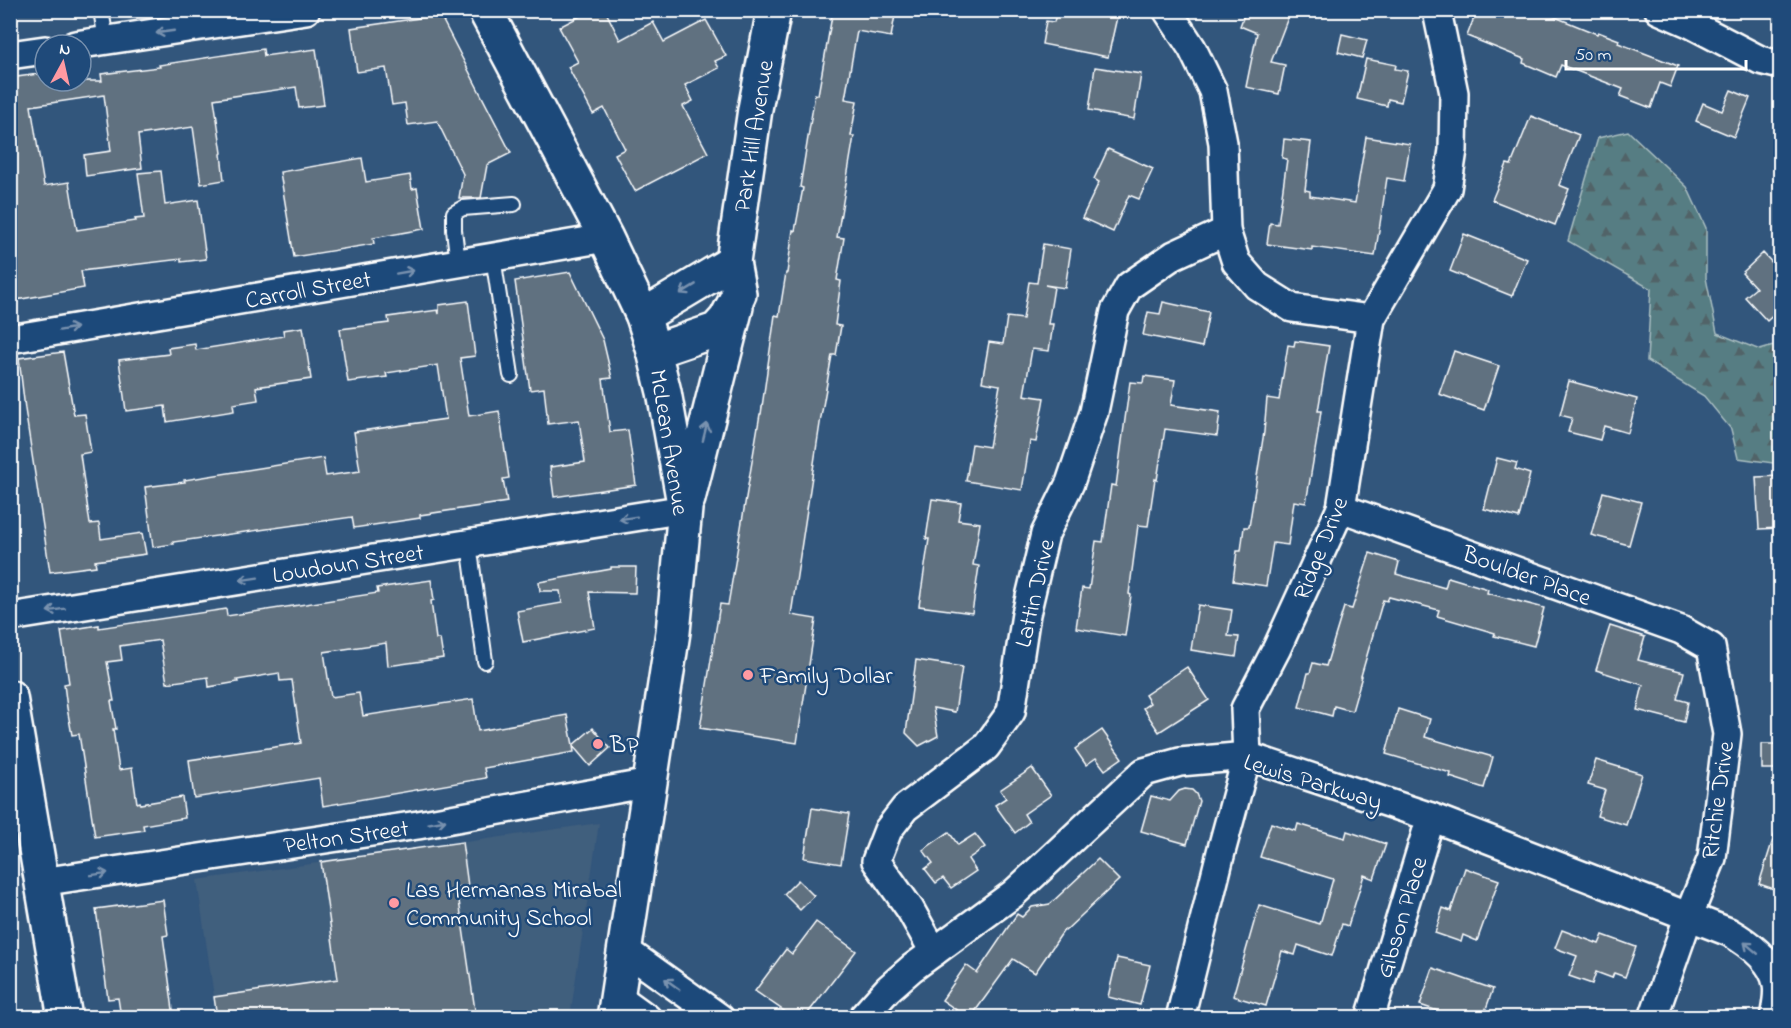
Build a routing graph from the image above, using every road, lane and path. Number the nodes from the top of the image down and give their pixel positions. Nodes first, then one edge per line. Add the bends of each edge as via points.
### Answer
1 (101, 10) edge
2 (306, 10) edge
3 (485, 10) edge
4 (774, 10) edge
5 (1167, 10) edge
6 (1440, 10) edge
7 (1659, 10) edge
8 (106, 40) junction
9 (93, 42) edge
10 (33, 52) edge
11 (10, 55) edge
12 (1780, 65) edge
13 (514, 204) dead end
14 (1226, 231) junction
15 (606, 238) junction
16 (493, 257) junction
17 (733, 262) junction
18 (458, 263) junction
19 (739, 294) junction
20 (643, 316) junction
21 (1371, 319) junction
22 (10, 339) edge
23 (654, 351) junction
24 (511, 375) dead end
25 (1341, 508) junction
26 (686, 509) junction
27 (469, 544) junction
28 (10, 617) edge
29 (1711, 647) joint
30 (485, 661) dead end
31 (10, 697) edge
32 (1247, 756) junction
33 (650, 783) junction
34 (1431, 817) junction
35 (42, 882) junction
36 (1689, 915) junction
37 (625, 950) junction
38 (934, 952) junction
39 (616, 1007) edge
40 (64, 1017) edge
41 (647, 1017) edge
42 (720, 1017) edge
43 (862, 1017) edge
44 (1180, 1017) edge
45 (1371, 1017) edge
46 (1653, 1017) edge
47 (1774, 1017) edge

1 - 8 lane
2 -> 8 street
3 - 15 street, McLean Avenue
4 - 17 street, Park Hill Avenue via 754,109
5 - 14 street via 1214,91 1223,143
6 - 21 street, Ridge Drive via 1454,93 1448,189
7 - 12 street via 1760,60
8 - 9 street
10 - 11 street
13 - 18 lane via 462,208 454,213
14 - 21 street via 1236,262 1257,286 1292,308
14 - 38 street, Lattin Drive via 1174,255 1129,286 1115,311 1094,412 1070,483 1045,534 1026,614 1011,712 986,747 905,808 888,830 876,861
15 - 16 street, Carroll Street
15 - 20 street, McLean Avenue
16 - 18 street, Carroll Street
16 - 24 lane
17 - 19 street, Park Hill Avenue
17 -> 20 street
22 -> 18 street, Carroll Street
19 - 23 street via 716,330
26 -> 19 street
20 - 23 street, McLean Avenue
21 - 25 street, Ridge Drive
23 - 26 street, McLean Avenue
25 - 29 street, Boulder Place via 1681,630
25 - 32 street, Ridge Drive via 1245,709
26 -> 27 street, Loudoun Street
26 - 33 street, McLean Avenue via 673,632
27 -> 28 street, Loudoun Street
27 - 30 lane
29 - 36 street, Ritchie Drive via 1727,734 1712,858
31 - 35 street
32 - 34 street, Lewis Parkway
32 - 38 street, Lewis Parkway via 1180,762 1144,772 1013,894
32 - 44 street, Ridge Drive
35 -> 33 street, Pelton Street via 418,825
33 - 37 street, McLean Avenue
34 - 36 street, Lewis Parkway
34 - 45 street, Gibson Place
35 - 40 street
36 - 46 street, Ritchie Drive
47 -> 36 street, Lewis Parkway via 1777,985 1769,966 1739,938
37 - 39 street, McLean Avenue
42 -> 37 street
38 - 43 street, Lewis Parkway via 888,989
39 - 41 street

